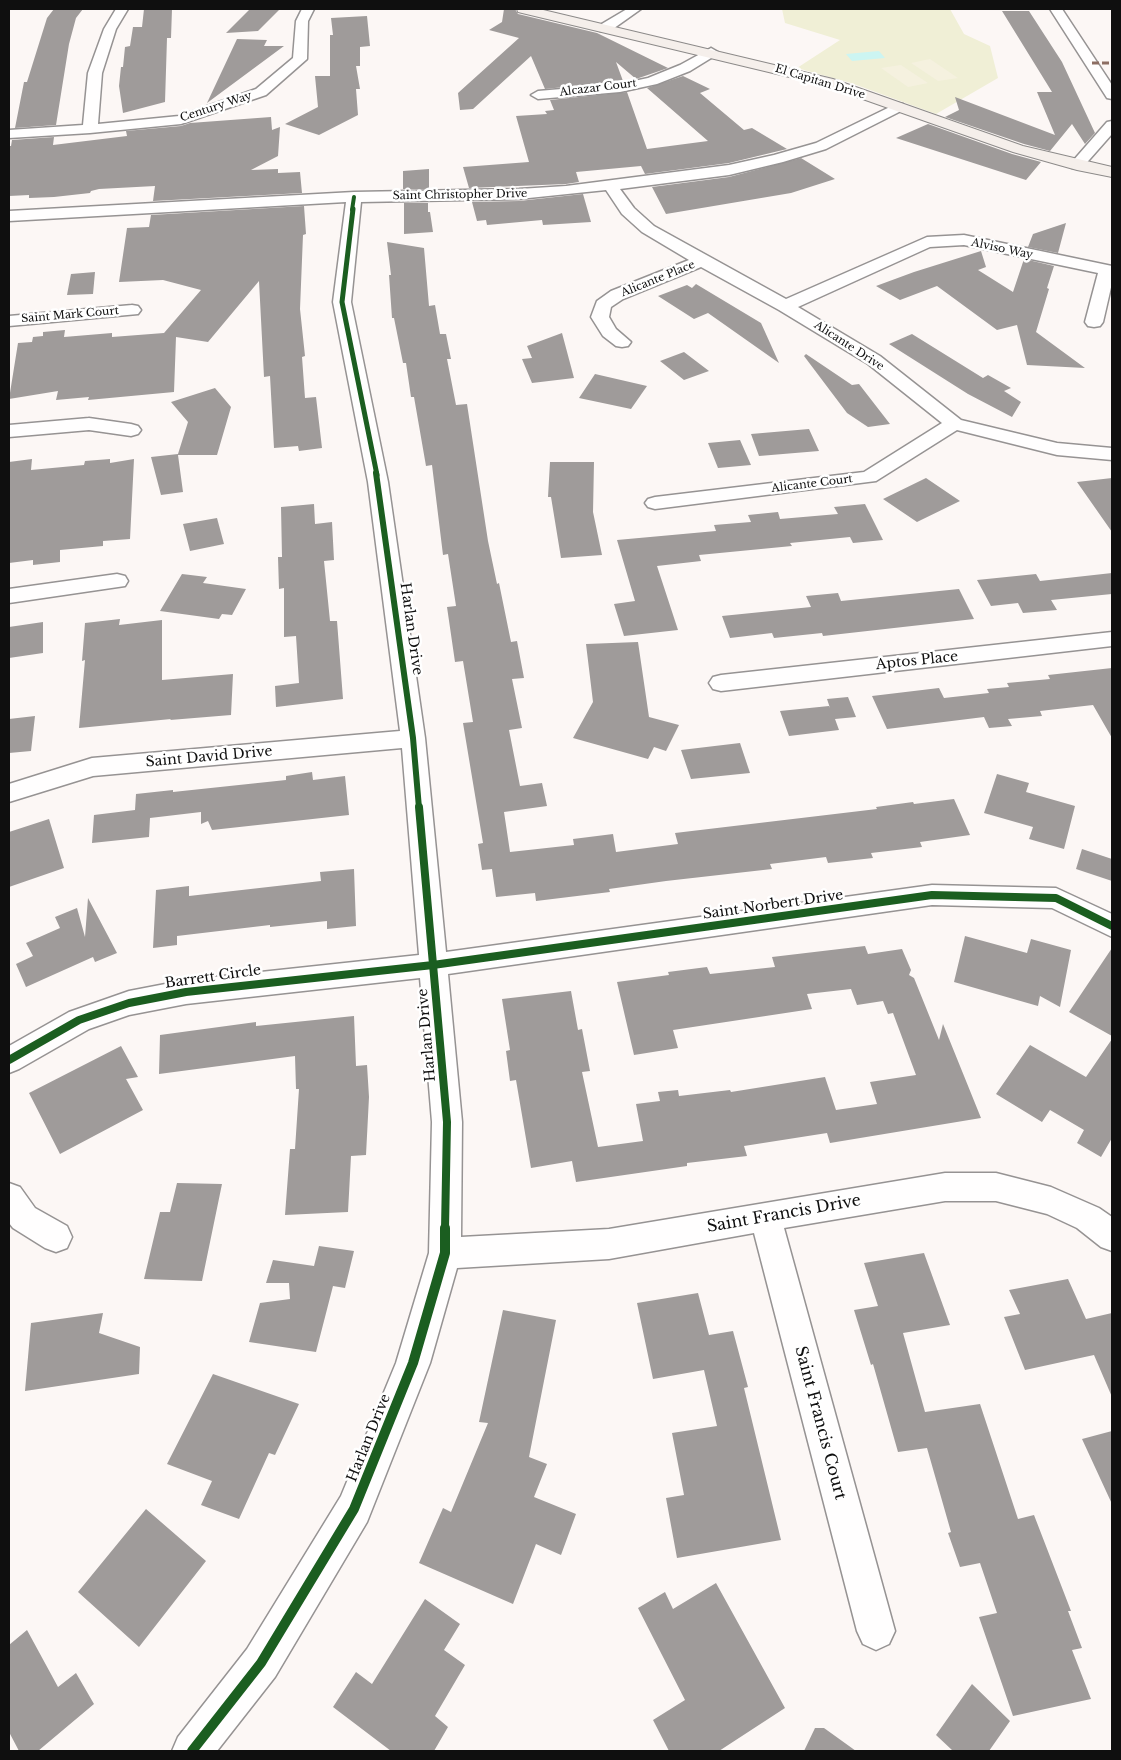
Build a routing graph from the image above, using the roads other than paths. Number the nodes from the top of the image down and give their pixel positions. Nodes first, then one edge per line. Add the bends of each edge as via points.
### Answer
1 (122, 9) edge
2 (308, 9) edge
3 (523, 9) edge
4 (634, 9) edge
5 (1056, 9) edge
6 (605, 28) junction
7 (711, 52) junction
8 (261, 92) junction
9 (1112, 94) edge
10 (538, 95) dead end
11 (275, 98) dead end
12 (898, 107) junction
13 (1112, 125) edge
14 (90, 129) junction
15 (9, 134) edge
16 (1077, 165) junction
17 (1112, 172) edge
18 (610, 185) junction
19 (354, 197) junction
20 (9, 216) edge
21 (702, 261) junction
22 (1109, 270) edge
23 (785, 306) junction
24 (132, 310) dead end
25 (9, 321) edge
26 (1094, 322) dead end
27 (622, 342) dead end
28 (954, 424) junction
29 (130, 430) dead end
30 (9, 431) edge
31 (1112, 454) edge
32 (655, 503) dead end
33 (116, 581) dead end
34 (9, 596) edge
35 (1112, 639) edge
36 (721, 683) dead end
37 (413, 738) junction
38 (9, 793) edge
39 (1112, 926) edge
40 (433, 965) junction
41 (9, 1060) edge
42 (9, 1197) edge
43 (765, 1216) junction
44 (1112, 1236) edge
45 (56, 1237) dead end
46 (445, 1254) junction
47 (876, 1631) dead end
48 (192, 1751) edge

1 - 14 street via 110,29 95,73
2 - 8 street, Century Way via 302,21 300,59
3 - 6 street, El Capitan Drive
4 - 6 street
5 - 9 street
6 - 7 street, El Capitan Drive
7 - 10 street, Alcazar Court via 685,68 652,81 611,89
7 - 12 street, El Capitan Drive via 828,82
8 - 11 street
8 - 14 street, Century Way via 181,120
12 - 16 street, El Capitan Drive via 1018,149
12 - 18 street, Saint Christopher Drive via 821,146 778,159 729,170
13 - 16 street
14 - 15 street, Century Way
16 - 17 street, El Capitan Drive
18 - 19 street, Saint Christopher Drive via 519,194
18 - 21 street, Alicante Drive via 628,212 648,229
19 - 20 street, Saint Christopher Drive
19 - 37 street, Harlan Drive via 342,302 378,482
21 - 23 street, Alicante Drive
21 - 27 street, Alicante Place via 617,295 603,305 600,317 609,332
22 - 23 street, Alviso Way via 964,240 927,242
22 - 26 street
23 - 28 street, Alicante Drive via 874,360
24 - 25 street, Saint Mark Court
28 - 31 street, Alicante Drive via 1057,449
28 - 32 street, Alicante Court via 869,477
29 - 30 street via 89,424
33 - 34 street
35 - 36 street, Aptos Place
37 - 38 street, Saint David Drive via 92,767
37 - 40 street, Harlan Drive
39 - 40 street, Saint Norbert Drive via 1056,898 932,895
40 - 41 street, Barrett Circle via 195,991 129,1003 78,1020
40 - 46 street, Harlan Drive via 447,1122
42 - 45 street via 24,1218
43 - 44 street, Saint Francis Drive via 945,1187 996,1187 1051,1201 1088,1218
43 - 46 street, Saint Francis Drive via 609,1244
43 - 47 street, Saint Francis Court
46 - 48 street, Harlan Drive via 413,1363 354,1508 262,1663

